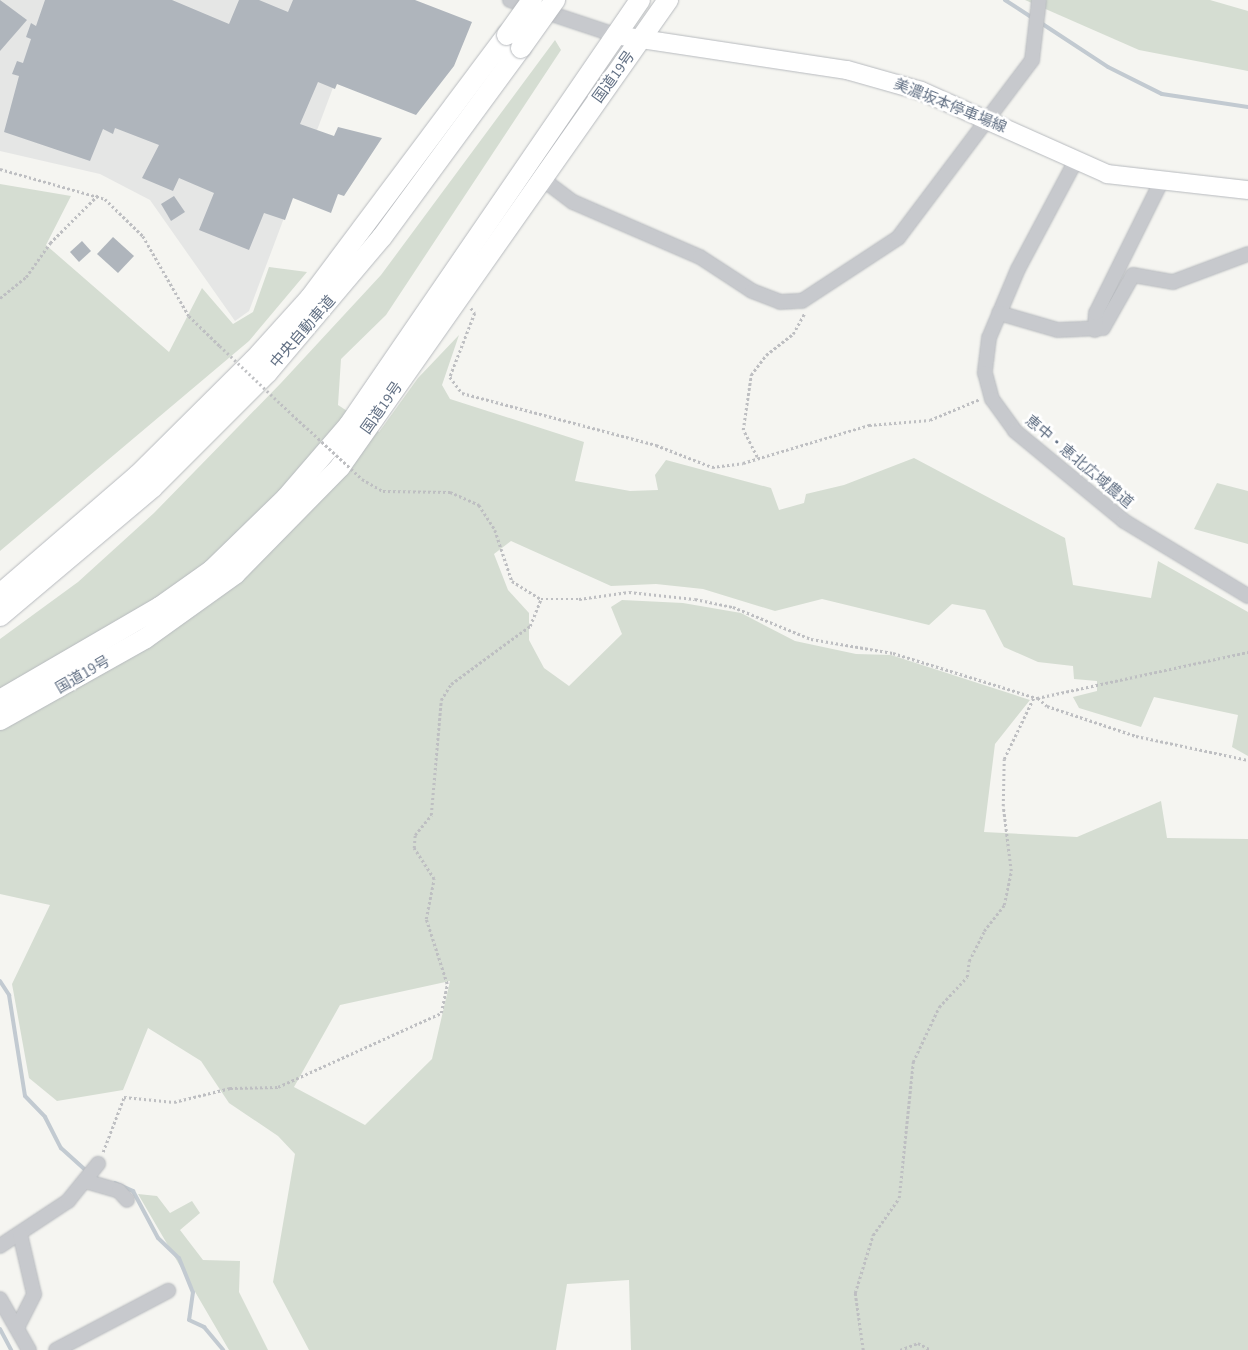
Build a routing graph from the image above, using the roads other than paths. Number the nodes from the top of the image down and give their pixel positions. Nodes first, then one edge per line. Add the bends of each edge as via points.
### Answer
1 (510, 0) edge
2 (532, 0) edge
3 (555, 0) edge
4 (640, 0) edge
5 (668, 0) edge
6 (1038, 6) edge
7 (615, 35) junction
8 (640, 39) junction
9 (514, 41) junction
10 (986, 118) junction
11 (1076, 162) junction
12 (541, 178) junction
13 (1162, 180) junction
14 (1248, 190) edge
15 (1248, 254) edge
16 (998, 313) junction
17 (1094, 330) junction
18 (0, 594) edge
19 (1248, 596) edge
20 (0, 616) edge
21 (0, 700) edge
22 (0, 720) edge
23 (98, 1164) road end
24 (85, 1181) junction
25 (127, 1200) dead end
26 (20, 1234) junction
27 (0, 1246) edge
28 (168, 1291) dead end
29 (0, 1298) edge
30 (17, 1328) junction
31 (29, 1350) edge
32 (56, 1350) edge

1 - 7 street
2 - 9 highway, 中央自動車道, bridge
3 - 9 highway, 中央自動車道, bridge
4 - 7 highway, 国道19号
5 - 8 highway, 国道19号
6 - 10 street via 1032,60
7 - 8 main road, 美濃坂本停車場線
7 - 21 highway, 国道19号 via 349,424 286,498 212,570 160,607
8 - 10 main road, 美濃坂本停車場線 via 847,70 921,91
8 - 12 highway, 国道19号
9 - 18 highway, 中央自動車道 via 359,235 260,354 203,416 69,538
9 - 20 highway, 中央自動車道 via 382,237 267,374 152,488
10 - 11 main road, 美濃坂本停車場線
10 - 12 street via 898,238 802,301 780,302 752,291 700,257 573,202
11 - 13 main road, 美濃坂本停車場線 via 1118,176
11 - 16 street, 恵中・恵北広域農道
12 - 22 highway, 国道19号 via 340,467 276,536 235,574 146,638
13 - 14 main road, 美濃坂本停車場線
13 - 17 street via 1096,313
15 - 17 street via 1173,282 1133,275 1103,328
16 - 17 street via 1058,330
16 - 19 street, 恵中・恵北広域農道 via 985,361 991,394 1015,431 1124,521
23 - 24 street
24 - 25 street via 119,1191
24 - 26 street via 68,1201
26 - 27 street
26 - 30 street via 34,1294
28 - 32 street
29 - 30 street
30 - 31 street

